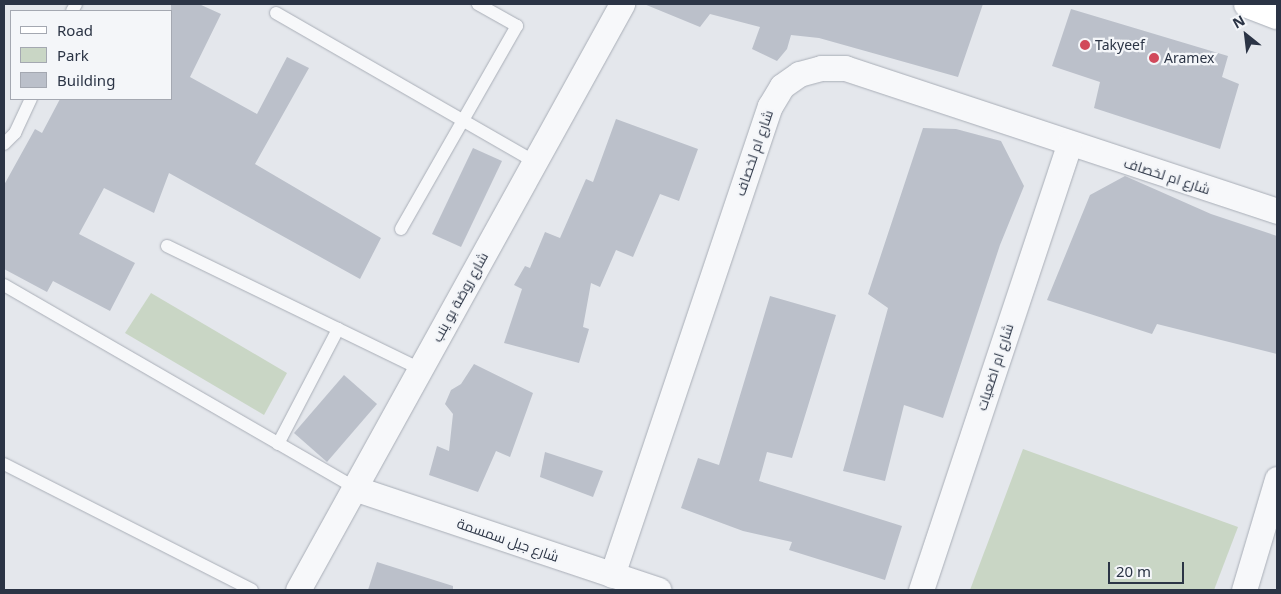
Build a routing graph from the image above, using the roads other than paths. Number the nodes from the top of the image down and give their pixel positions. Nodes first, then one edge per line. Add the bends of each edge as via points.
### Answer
1 (478, 4) edge
2 (622, 4) edge
3 (1248, 4) edge
4 (276, 13) dead end
5 (1277, 16) edge
6 (31, 100) edge
7 (463, 121) junction
8 (4, 144) edge
9 (1069, 144) junction
10 (535, 162) junction
11 (1277, 211) edge
12 (401, 229) dead end
13 (167, 246) dead end
14 (4, 285) edge
15 (338, 329) junction
16 (420, 369) junction
17 (278, 444) junction
18 (4, 464) edge
19 (1277, 479) edge
20 (357, 489) junction
21 (612, 575) junction
22 (252, 590) edge
23 (298, 590) edge
24 (659, 590) edge
25 (921, 590) edge
26 (1244, 590) edge

1 - 7 lane via 517,26
2 - 10 street, شارع روضة بو ينب
3 - 5 street
4 - 7 lane
6 - 8 lane via 15,132
7 - 10 lane
7 - 12 lane
9 - 11 street, شارع ام لخصاف
9 - 21 street, شارع ام لخصاف via 845,68 806,72 782,86 770,106
9 - 25 street, شارع ام اضعيات
10 - 16 street, شارع روضة بو ينب
13 - 15 lane
14 - 17 lane
15 - 16 lane
15 - 17 lane
16 - 20 street, شارع روضة بو ينب
17 - 20 lane
18 - 22 lane
19 - 26 street
20 - 21 street, شارع جبل سمسمة
20 - 23 street, شارع روضة بو ينب
21 - 24 street, شارع جبل سمسمة

